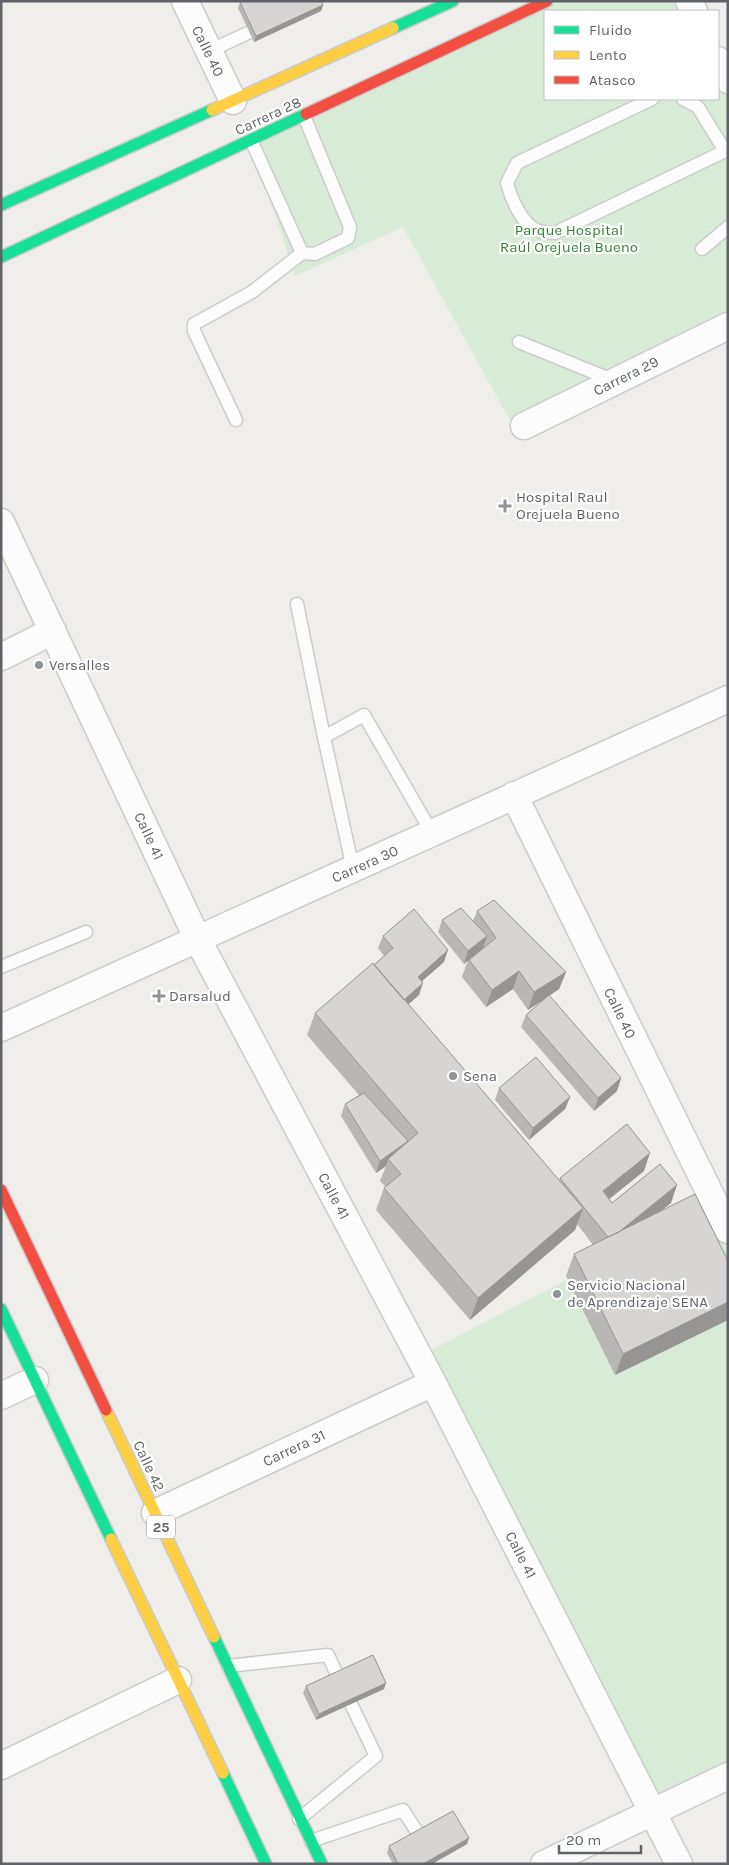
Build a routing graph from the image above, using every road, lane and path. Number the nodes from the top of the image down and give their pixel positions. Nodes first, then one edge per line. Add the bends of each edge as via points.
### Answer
1 (184, 1) edge
2 (453, 1) edge
3 (547, 1) edge
4 (250, 32) edge
5 (209, 51) junction
6 (719, 62) edge
7 (728, 80) edge
8 (650, 100) edge
9 (685, 100) edge
10 (233, 101) junction
11 (304, 116) junction
12 (250, 140) junction
13 (727, 152) edge
14 (1, 205) edge
15 (728, 227) edge
16 (702, 249) dead end
17 (302, 253) junction
18 (1, 258) edge
19 (728, 326) edge
20 (520, 342) dead end
21 (615, 381) junction
22 (236, 420) dead end
23 (524, 426) dead end
24 (1, 522) edge
25 (297, 604) dead end
26 (53, 631) junction
27 (1, 657) edge
28 (728, 699) edge
29 (324, 737) junction
30 (514, 796) junction
31 (432, 834) junction
32 (353, 869) junction
33 (86, 932) dead end
34 (198, 940) junction
35 (1, 967) edge
36 (1, 1028) edge
37 (1, 1190) edge
38 (728, 1230) edge
39 (1, 1309) edge
40 (35, 1380) junction
41 (433, 1383) junction
42 (1, 1396) edge
43 (155, 1513) junction
44 (228, 1666) junction
45 (338, 1677) edge
46 (178, 1680) junction
47 (351, 1704) edge
48 (1, 1766) edge
49 (728, 1776) edge
50 (652, 1812) junction
51 (299, 1819) junction
52 (419, 1835) edge
53 (311, 1841) junction
54 (266, 1864) edge
55 (322, 1864) edge
56 (544, 1864) edge
57 (679, 1864) edge

1 - 5 street, Calle 40
2 - 10 main road, Carrera 28
3 - 11 main road, Carrera 28
4 - 5 lane
5 - 10 street, Calle 40
6 - 7 street
8 - 13 lane via 517,163 507,182 511,200 522,217 538,231 555,233
9 - 13 lane via 698,107
10 - 14 main road, Carrera 28
11 - 12 main road, Carrera 28
11 - 17 lane via 350,227 348,238 315,254
12 - 17 lane
12 - 18 main road, Carrera 28
15 - 16 lane
17 - 22 lane via 252,292 194,324 194,331
19 - 21 street, Carrera 29
20 - 21 lane
21 - 23 street, Carrera 29
24 - 26 street, Calle 41
25 - 29 lane
26 - 27 street
26 - 34 street, Calle 41
28 - 30 street, Carrera 30
29 - 31 lane via 364,715
29 - 32 lane
30 - 31 street, Carrera 30
30 - 38 street, Calle 40
31 - 32 street, Carrera 30
32 - 34 street, Carrera 30
33 - 35 lane
34 - 36 street, Carrera 30
34 - 41 street, Calle 41
37 - 43 main road, Calle 42 / 25
39 - 40 main road
40 - 42 street
40 - 46 main road
41 - 43 street, Carrera 31
41 - 50 street, Calle 41
43 - 44 main road, Calle 42 / 25
44 - 45 lane via 328,1655
44 - 51 main road, Calle 42 / 25
46 - 48 street
46 - 54 main road
47 - 51 lane via 376,1756
49 - 50 street
50 - 56 street
50 - 57 street, Calle 41
51 - 53 main road, Calle 42 / 25
52 - 53 lane via 404,1810
53 - 55 main road, Calle 42 / 25

